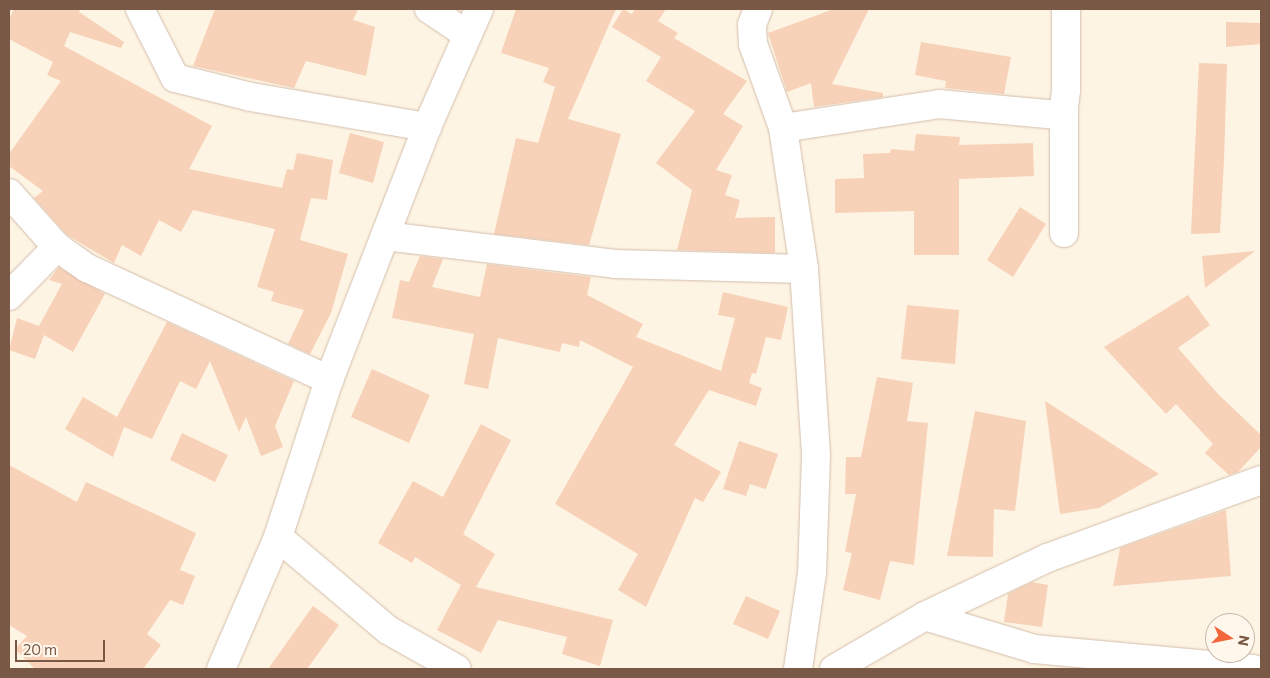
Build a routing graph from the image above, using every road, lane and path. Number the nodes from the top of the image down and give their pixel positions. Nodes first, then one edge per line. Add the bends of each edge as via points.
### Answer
1 (140, 9) edge
2 (430, 9) edge
3 (479, 9) edge
4 (758, 9) edge
5 (1066, 9) edge
6 (466, 34) junction
7 (1064, 107) junction
8 (427, 127) junction
9 (783, 128) junction
10 (9, 193) edge
11 (1064, 233) dead end
12 (386, 236) junction
13 (57, 247) junction
14 (804, 269) junction
15 (9, 296) edge
16 (329, 380) junction
17 (1261, 480) edge
18 (278, 537) junction
19 (924, 616) junction
20 (222, 669) edge
21 (457, 669) edge
22 (798, 669) edge
23 (834, 669) edge
24 (1253, 669) edge

1 - 8 street via 175,78 251,97
2 - 6 street
3 - 6 street
4 - 9 street via 752,25 754,44
5 - 7 street
6 - 8 street
7 - 9 street via 1057,115 939,104
7 - 11 street
8 - 12 street
9 - 14 street
10 - 13 street
12 - 14 street via 615,264
12 - 16 street
13 - 15 street
13 - 16 street via 87,268
14 - 22 street via 816,455 812,573
16 - 18 street
17 - 19 street via 1047,558
18 - 20 street
18 - 21 street via 388,630
19 - 23 street
19 - 24 street via 1034,649

